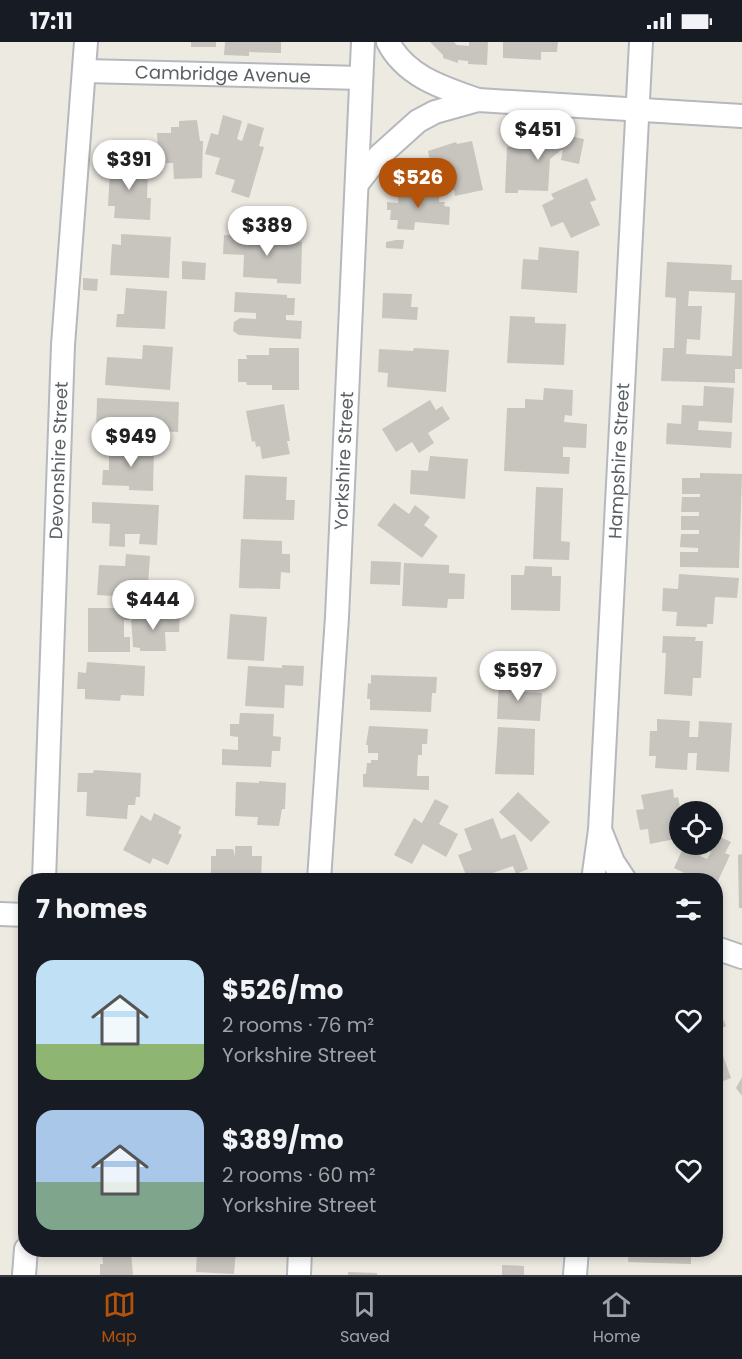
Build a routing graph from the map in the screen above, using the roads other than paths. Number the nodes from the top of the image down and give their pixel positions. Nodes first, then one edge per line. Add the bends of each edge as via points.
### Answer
1 (86, 42) edge
2 (363, 42) edge
3 (388, 42) edge
4 (641, 42) edge
5 (85, 71) junction
6 (361, 78) junction
7 (478, 100) junction
8 (638, 110) junction
9 (742, 116) edge
10 (357, 184) junction
11 (600, 830) junction
12 (44, 873) edge
13 (319, 873) edge
14 (594, 873) edge
15 (620, 873) edge
16 (0, 914) edge
17 (18, 915) edge
18 (742, 940) edge
19 (723, 944) edge
20 (723, 949) edge
21 (742, 957) edge
22 (25, 1257) edge
23 (300, 1257) edge
24 (576, 1257) edge
25 (24, 1275) edge
26 (299, 1275) edge
27 (576, 1275) edge

1 - 5 street, Devonshire Street
2 - 6 street, Yorkshire Street
3 - 7 street via 403,64 420,76
4 - 8 street, Hampshire Street
5 - 6 street, Cambridge Avenue
5 - 12 street, Devonshire Street via 63,345
6 - 10 street, Yorkshire Street
7 - 8 street
7 - 10 street via 418,121 379,156
8 - 9 street
8 - 11 street, Hampshire Street
10 - 13 street, Yorkshire Street via 337,618
11 - 14 street, Hampshire Street
11 - 15 street
16 - 17 street
18 - 19 street
20 - 21 street
22 - 25 street
23 - 26 street
24 - 27 street

